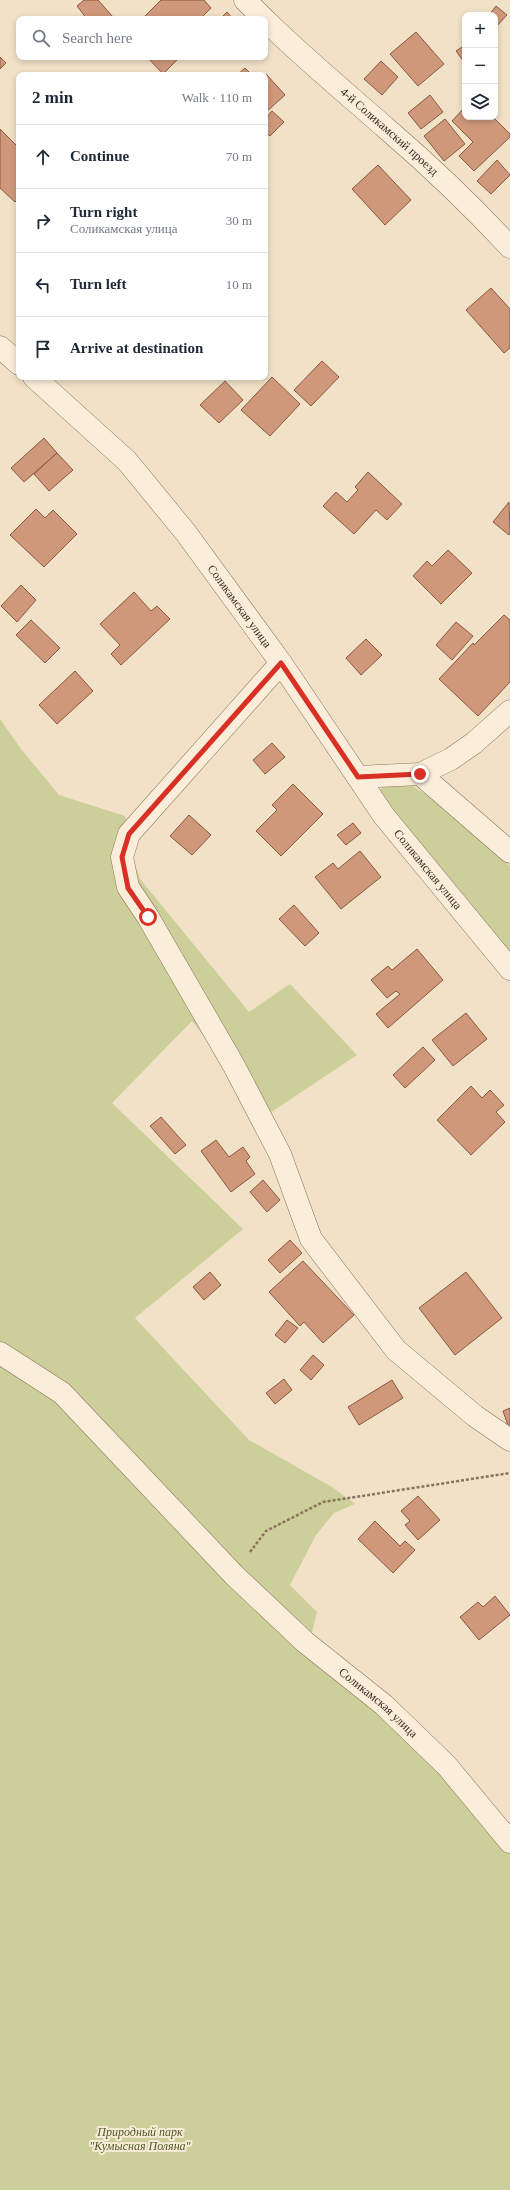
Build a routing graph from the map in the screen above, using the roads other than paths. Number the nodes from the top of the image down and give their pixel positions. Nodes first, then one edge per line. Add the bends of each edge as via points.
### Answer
1 (246, 0) edge
2 (262, 16) edge
3 (268, 22) edge
4 (510, 247) edge
5 (0, 347) edge
6 (16, 361) edge
7 (37, 380) edge
8 (281, 663) junction
9 (510, 712) edge
10 (420, 774) junction
11 (358, 777) junction
12 (510, 852) edge
13 (510, 969) edge
14 (0, 1353) edge
15 (510, 1440) edge
16 (510, 1842) edge

1 - 2 street, 4-й Соликамский проезд
3 - 4 street, 4-й Соликамский проезд via 302,57 472,206
5 - 6 street
7 - 8 street, Соликамская улица via 127,460 186,532
8 - 11 street, Соликамская улица
8 - 15 street via 129,834 122,857 128,888 148,917 233,1064 280,1154 311,1239 396,1350 475,1416
9 - 10 street via 451,759
10 - 11 street
10 - 12 street
11 - 13 street, Соликамская улица via 384,816
14 - 16 street, Соликамская улица via 62,1393 234,1575 305,1642 384,1705 447,1766

